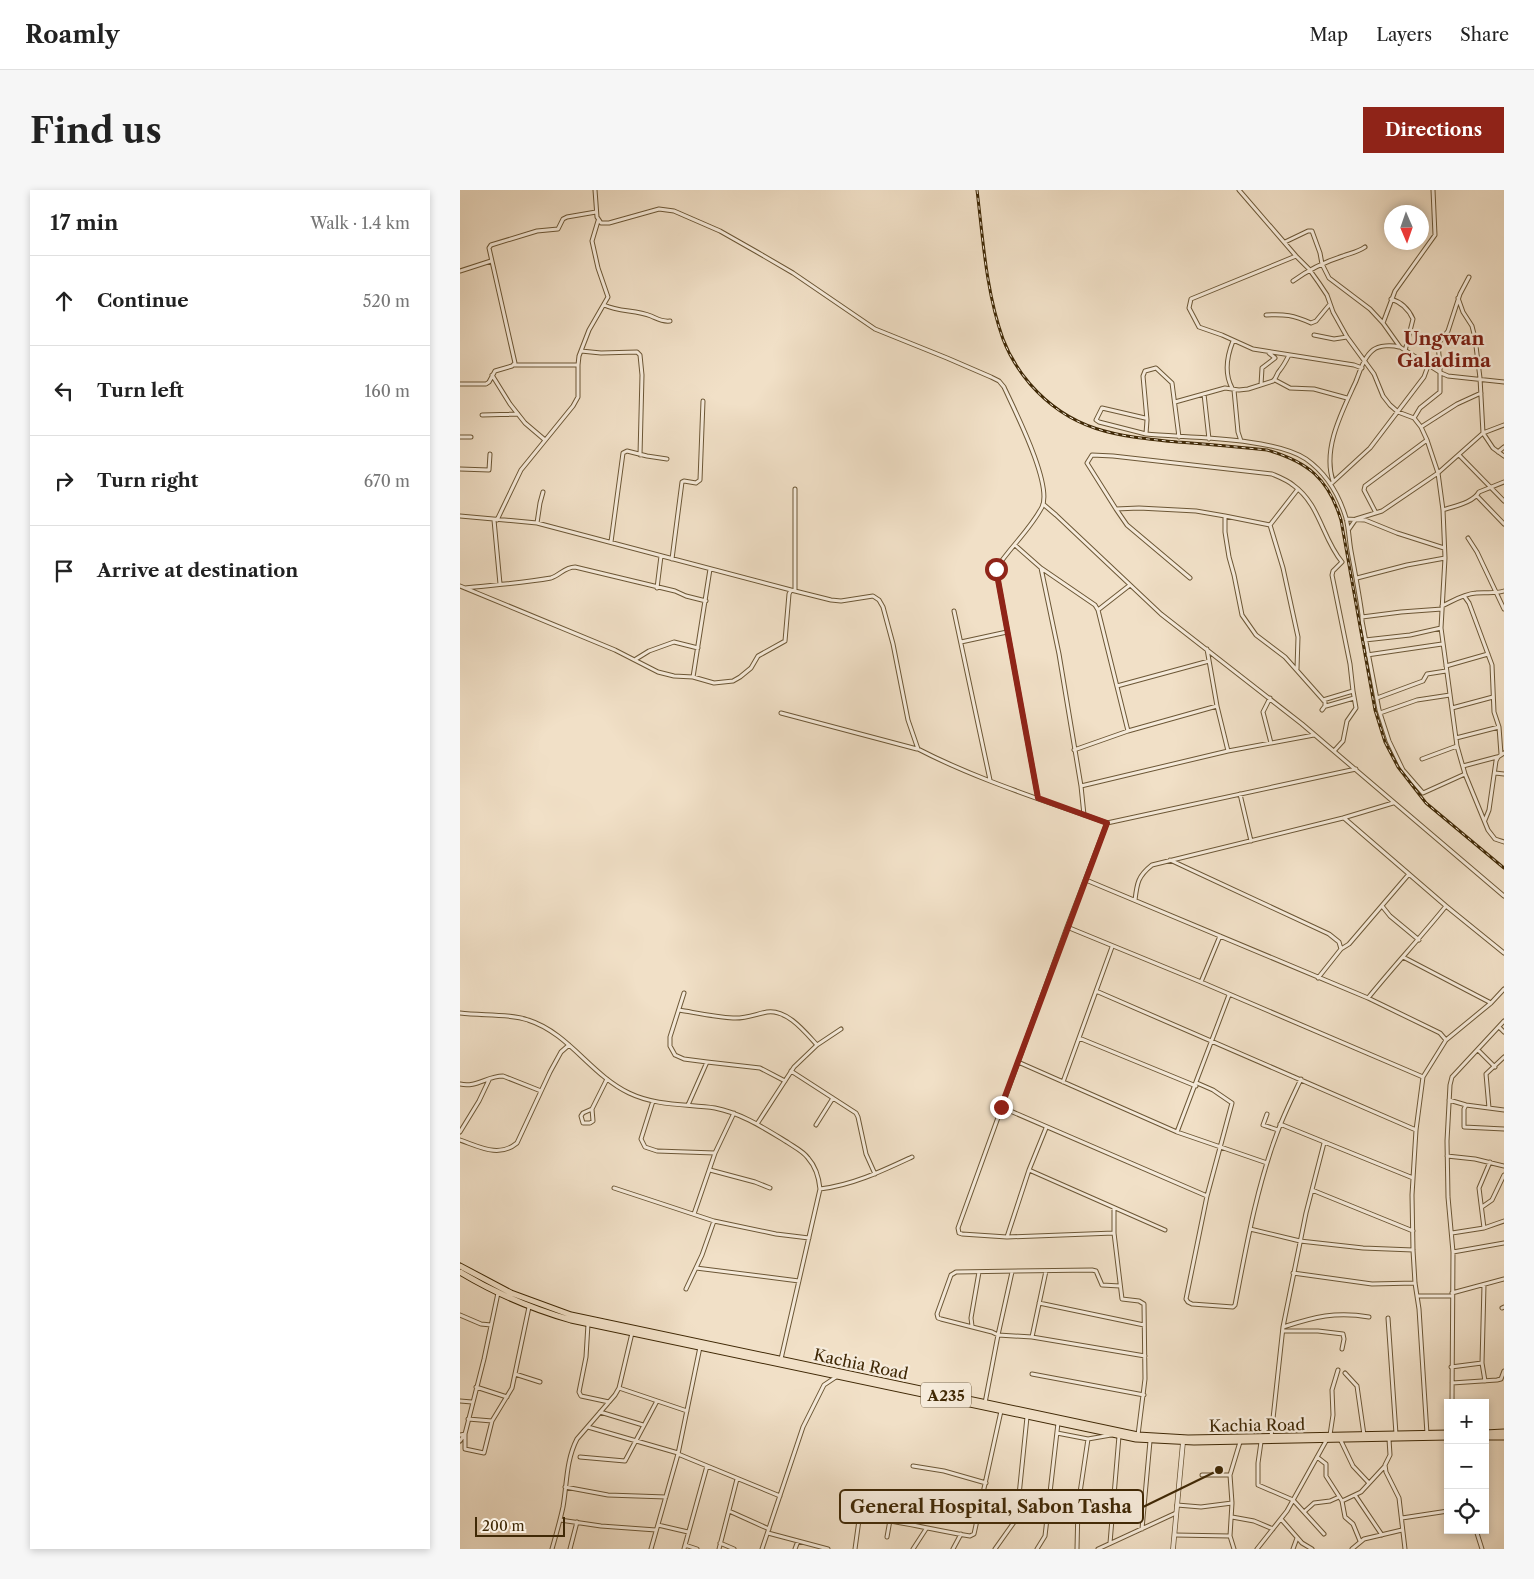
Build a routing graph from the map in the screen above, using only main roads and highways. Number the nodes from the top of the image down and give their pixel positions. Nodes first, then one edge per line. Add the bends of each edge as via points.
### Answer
1 (460, 1266) edge
2 (460, 1272) edge
3 (1104, 1430) junction
4 (1489, 1432) edge
5 (1504, 1432) edge
6 (1444, 1434) edge
7 (1489, 1437) edge
8 (1504, 1437) edge
9 (1444, 1438) edge

1 - 3 highway, Kachia Road / A235 via 510,1293 565,1313
2 - 3 highway, Kachia Road / A235 via 529,1307 588,1324 1027,1417
3 - 6 highway, Kachia Road / A235 via 1184,1438
3 - 9 highway, Kachia Road / A235 via 1111,1435 1150,1441 1183,1442
4 - 5 highway
7 - 8 highway

